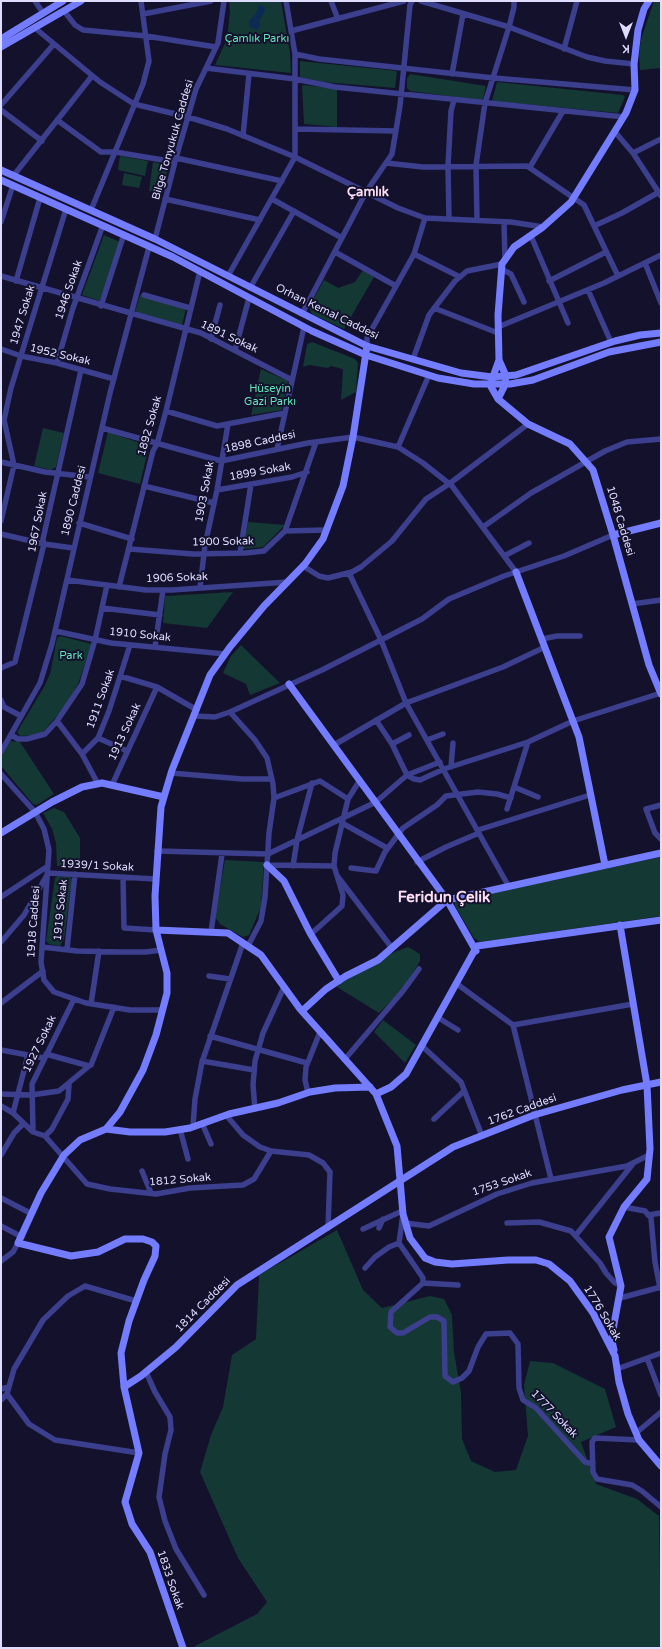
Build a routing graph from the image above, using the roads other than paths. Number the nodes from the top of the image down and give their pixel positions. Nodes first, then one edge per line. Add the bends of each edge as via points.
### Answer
1 (35, 1) edge
2 (63, 1) edge
3 (81, 1) edge
4 (141, 1) edge
5 (211, 1) edge
6 (224, 1) edge
7 (286, 1) edge
8 (331, 1) edge
9 (404, 1) edge
10 (412, 1) edge
11 (421, 1) edge
12 (514, 1) edge
13 (577, 1) edge
14 (649, 1) edge
15 (383, 4) edge
16 (64, 11) junction
17 (43, 13) junction
18 (143, 14) junction
19 (463, 14) junction
20 (338, 19) junction
21 (29, 21) junction
22 (509, 27) junction
23 (35, 28) junction
24 (291, 31) junction
25 (1, 35) edge
26 (21, 36) junction
27 (146, 36) junction
28 (1, 39) edge
29 (54, 44) junction
30 (1, 47) edge
31 (216, 47) junction
32 (564, 49) junction
33 (1, 51) edge
34 (295, 54) junction
35 (634, 64) junction
36 (206, 68) junction
37 (404, 68) junction
38 (250, 74) junction
39 (452, 74) junction
40 (92, 76) junction
41 (494, 78) junction
42 (295, 80) junction
43 (635, 90) junction
44 (401, 92) junction
45 (454, 100) junction
46 (485, 103) junction
47 (134, 104) junction
48 (1, 105) edge
49 (1, 110) edge
50 (563, 111) junction
51 (188, 117) junction
52 (624, 117) junction
53 (57, 120) junction
54 (295, 129) junction
55 (396, 131) junction
56 (615, 132) junction
57 (243, 136) junction
58 (661, 139) edge
59 (42, 141) junction
60 (115, 152) junction
61 (633, 153) junction
62 (295, 157) junction
63 (175, 160) junction
64 (386, 163) junction
65 (476, 165) junction
66 (448, 166) junction
67 (530, 167) junction
68 (1, 170) edge
69 (14, 175) junction
70 (1, 180) edge
71 (282, 180) junction
72 (13, 185) junction
73 (366, 192) junction
74 (660, 194) edge
75 (574, 197) junction
76 (40, 198) junction
77 (272, 199) junction
78 (166, 200) junction
79 (66, 209) junction
80 (92, 210) junction
81 (294, 211) junction
82 (425, 218) junction
83 (449, 219) junction
84 (260, 220) junction
85 (477, 220) junction
86 (1, 222) edge
87 (504, 222) junction
88 (103, 225) junction
89 (594, 226) junction
90 (543, 227) junction
91 (124, 234) junction
92 (531, 236) junction
93 (342, 238) junction
94 (155, 239) junction
95 (149, 247) junction
96 (335, 252) junction
97 (606, 252) junction
98 (414, 254) junction
99 (661, 255) edge
100 (645, 263) junction
101 (502, 264) junction
102 (200, 271) junction
103 (1, 276) edge
104 (228, 276) junction
105 (618, 276) junction
106 (460, 277) junction
107 (16, 281) junction
108 (549, 281) junction
109 (396, 286) junction
110 (250, 288) junction
111 (42, 289) junction
112 (588, 290) junction
113 (144, 295) dead end
114 (250, 298) junction
115 (76, 299) junction
116 (524, 302) dead end
117 (558, 303) junction
118 (661, 303) edge
119 (220, 305) dead end
120 (101, 306) junction
121 (190, 308) junction
122 (434, 308) junction
123 (130, 314) junction
124 (302, 314) junction
125 (568, 323) dead end
126 (304, 327) junction
127 (184, 329) junction
128 (498, 330) junction
129 (661, 333) edge
130 (211, 339) junction
131 (611, 342) junction
132 (661, 342) edge
133 (367, 346) junction
134 (1, 349) edge
135 (235, 350) junction
136 (366, 355) junction
137 (21, 356) junction
138 (413, 359) junction
139 (499, 360) junction
140 (57, 363) junction
141 (81, 370) junction
142 (429, 375) junction
143 (114, 379) junction
144 (292, 380) junction
145 (506, 380) junction
146 (491, 381) junction
147 (498, 399) junction
148 (166, 411) junction
149 (285, 413) junction
150 (228, 424) junction
151 (528, 424) junction
152 (102, 428) junction
153 (354, 437) junction
154 (661, 439) edge
155 (316, 442) junction
156 (157, 444) junction
157 (398, 447) junction
158 (277, 449) junction
159 (221, 461) junction
160 (586, 461) junction
161 (1, 462) edge
162 (14, 465) junction
163 (306, 472) junction
164 (59, 473) junction
165 (90, 477) junction
166 (251, 484) junction
167 (450, 484) junction
168 (144, 486) junction
169 (217, 490) junction
170 (214, 503) junction
171 (1, 521) edge
172 (79, 523) junction
173 (661, 523) edge
174 (483, 527) junction
175 (326, 530) junction
176 (285, 531) junction
177 (1, 534) edge
178 (613, 535) junction
179 (132, 539) junction
180 (529, 543) dead end
181 (44, 544) junction
182 (73, 548) junction
183 (130, 549) junction
184 (240, 553) junction
185 (203, 554) junction
186 (504, 556) junction
187 (303, 566) junction
188 (516, 572) junction
189 (349, 573) junction
190 (67, 580) junction
191 (288, 582) junction
192 (107, 585) junction
193 (119, 587) junction
194 (200, 588) junction
195 (162, 590) junction
196 (661, 600) edge
197 (632, 604) junction
198 (102, 608) junction
199 (160, 615) junction
200 (55, 631) junction
201 (580, 636) dead end
202 (542, 639) junction
203 (95, 640) junction
204 (381, 640) junction
205 (130, 645) junction
206 (544, 646) junction
207 (155, 647) junction
208 (225, 654) junction
209 (1, 668) edge
210 (120, 676) junction
211 (289, 684) junction
212 (157, 687) junction
213 (661, 693) edge
214 (1, 700) edge
215 (406, 703) junction
216 (230, 712) junction
217 (196, 713) junction
218 (21, 716) junction
219 (376, 720) junction
220 (58, 721) junction
221 (573, 721) junction
222 (443, 734) dead end
223 (11, 735) junction
224 (410, 735) dead end
225 (98, 738) junction
226 (427, 740) junction
227 (528, 742) junction
228 (453, 743) dead end
229 (392, 744) junction
230 (334, 745) junction
231 (127, 751) junction
232 (1, 752) edge
233 (82, 754) junction
234 (440, 762) junction
235 (451, 767) junction
236 (444, 769) junction
237 (171, 773) junction
238 (1, 774) edge
239 (407, 775) junction
240 (272, 779) junction
241 (360, 780) junction
242 (312, 783) junction
243 (98, 784) junction
244 (112, 785) junction
245 (514, 787) junction
246 (457, 793) junction
247 (590, 795) junction
248 (164, 797) junction
249 (538, 797) dead end
250 (274, 798) junction
251 (511, 798) junction
252 (348, 799) junction
253 (376, 802) junction
254 (661, 805) edge
255 (506, 809) dead end
256 (35, 812) junction
257 (343, 820) junction
258 (479, 831) junction
259 (1, 833) edge
260 (398, 835) junction
261 (661, 839) edge
262 (297, 840) junction
263 (387, 848) junction
264 (157, 851) junction
265 (661, 853) edge
266 (222, 854) junction
267 (268, 854) junction
268 (417, 862) junction
269 (267, 865) junction
270 (605, 865) junction
271 (48, 866) junction
272 (293, 866) junction
273 (334, 866) junction
274 (350, 868) dead end
275 (48, 873) junction
276 (75, 874) junction
277 (336, 874) junction
278 (123, 877) junction
279 (156, 879) junction
280 (509, 887) junction
281 (1, 897) edge
282 (447, 900) junction
283 (661, 920) edge
284 (620, 925) junction
285 (156, 930) junction
286 (211, 932) junction
287 (311, 934) junction
288 (1, 942) edge
289 (246, 945) junction
290 (42, 947) junction
291 (392, 948) junction
292 (66, 949) junction
293 (161, 950) junction
294 (99, 951) junction
295 (476, 951) junction
296 (419, 969) dead end
297 (43, 972) junction
298 (209, 976) dead end
299 (230, 979) junction
300 (339, 981) junction
301 (457, 984) junction
302 (284, 987) junction
303 (74, 998) junction
304 (1, 1003) edge
305 (91, 1004) junction
306 (633, 1004) junction
307 (114, 1007) junction
308 (163, 1010) junction
309 (302, 1011) junction
310 (437, 1017) junction
311 (513, 1025) junction
312 (458, 1030) dead end
313 (320, 1032) junction
314 (210, 1036) junction
315 (422, 1046) junction
316 (259, 1049) junction
317 (1, 1050) edge
318 (28, 1055) junction
319 (45, 1056) junction
320 (344, 1059) junction
321 (202, 1060) junction
322 (307, 1063) junction
323 (89, 1066) junction
324 (254, 1070) junction
325 (661, 1082) edge
326 (69, 1084) junction
327 (647, 1085) junction
328 (370, 1087) junction
329 (464, 1090) junction
330 (308, 1093) junction
331 (1, 1094) edge
332 (376, 1094) junction
333 (18, 1095) junction
334 (30, 1095) junction
335 (1, 1106) edge
336 (255, 1109) junction
337 (13, 1113) junction
338 (226, 1115) junction
339 (534, 1115) junction
340 (434, 1119) dead end
341 (23, 1124) junction
342 (202, 1124) junction
343 (193, 1126) junction
344 (106, 1129) junction
345 (180, 1129) junction
346 (32, 1132) junction
347 (45, 1136) junction
348 (482, 1136) junction
349 (211, 1144) dead end
350 (271, 1151) junction
351 (1, 1155) edge
352 (64, 1155) junction
353 (650, 1155) junction
354 (188, 1158) dead end
355 (633, 1163) junction
356 (142, 1171) dead end
357 (551, 1179) junction
358 (399, 1181) junction
359 (150, 1193) junction
360 (1, 1198) edge
361 (624, 1207) junction
362 (30, 1213) junction
363 (402, 1213) junction
364 (661, 1213) edge
365 (649, 1217) junction
366 (383, 1219) junction
367 (405, 1223) junction
368 (507, 1224) dead end
369 (1, 1226) edge
370 (328, 1228) junction
371 (379, 1228) dead end
372 (363, 1229) dead end
373 (576, 1235) junction
374 (20, 1240) junction
375 (399, 1243) junction
376 (1, 1261) edge
377 (365, 1268) dead end
378 (423, 1283) junction
379 (458, 1285) dead end
380 (621, 1286) junction
381 (661, 1288) edge
382 (620, 1298) junction
383 (136, 1301) junction
384 (661, 1353) edge
385 (615, 1356) junction
386 (647, 1358) junction
387 (617, 1369) junction
388 (146, 1372) junction
389 (9, 1387) junction
390 (124, 1387) junction
391 (1, 1389) edge
392 (7, 1394) junction
393 (661, 1395) edge
394 (1, 1400) edge
395 (661, 1412) edge
396 (636, 1433) junction
397 (639, 1440) junction
398 (139, 1453) junction
399 (593, 1464) junction
400 (661, 1466) edge
401 (661, 1507) edge
402 (204, 1595) dead end
403 (183, 1648) edge

1 - 17 street
2 - 17 street
3 - 16 street
4 - 18 street
5 - 18 street
6 - 31 street, Bilge Tonyukuk Caddesi
7 - 24 street
8 - 20 street
9 - 15 street
10 - 37 street
11 - 19 street
12 - 22 street
13 - 32 street
14 - 35 street via 638,30
15 - 20 street
16 - 23 street
16 - 27 street via 75,25 83,30
17 - 21 street
18 - 27 street
19 - 22 street
19 - 39 street
20 - 24 street
21 - 25 street
21 - 28 street
22 - 32 street
22 - 41 street
23 - 26 street
23 - 29 street
24 - 34 street
26 - 30 street
26 - 33 street
27 - 31 street
27 - 47 street via 149,61
29 - 40 street
29 - 48 street
31 - 36 street, Bilge Tonyukuk Caddesi
32 - 35 street via 606,62
34 - 37 street
34 - 42 street
35 - 43 street
36 - 38 street
36 - 51 street, Bilge Tonyukuk Caddesi via 196,89
37 - 39 street
37 - 44 street
38 - 42 street
38 - 57 street
39 - 41 street
40 - 47 street
40 - 53 street
41 - 43 street
41 - 46 street
42 - 44 street via 335,87
42 - 54 street
43 - 52 street
44 - 45 street
44 - 55 street
45 - 46 street
45 - 66 street
46 - 50 street
46 - 65 street
47 - 51 street
47 - 60 street
49 - 59 street
50 - 52 street
50 - 67 street
51 - 57 street
51 - 63 street, Bilge Tonyukuk Caddesi
52 - 56 street
53 - 59 street
53 - 60 street via 101,152
54 - 55 street
54 - 62 street
55 - 64 street via 392,154
56 - 61 street
56 - 75 street
57 - 62 street
58 - 61 street
59 - 69 street
60 - 63 street
60 - 80 street
61 - 74 street
62 - 71 street
62 - 73 street
63 - 71 street
63 - 78 street, Bilge Tonyukuk Caddesi
64 - 66 street via 423,167
64 - 73 street
65 - 66 street
65 - 67 street
65 - 85 street
66 - 83 street
67 - 75 street
68 - 69 street, Orhan Kemal Caddesi
69 - 80 street, Orhan Kemal Caddesi
70 - 72 street, Orhan Kemal Caddesi
71 - 77 street
72 - 76 street, Orhan Kemal Caddesi
72 - 86 street
73 - 82 street
73 - 93 street
74 - 89 street
75 - 89 street via 584,205
75 - 90 street
76 - 79 street, Orhan Kemal Caddesi
76 - 107 street
77 - 81 street
77 - 84 street
78 - 84 street
78 - 94 street, Bilge Tonyukuk Caddesi
79 - 88 street, Orhan Kemal Caddesi
79 - 111 street, 1947 Sokak
80 - 94 street, Orhan Kemal Caddesi
81 - 93 street
81 - 110 street
82 - 83 street
82 - 98 street
83 - 85 street
84 - 104 street
85 - 87 street
87 - 90 street
87 - 101 street
88 - 91 street, Orhan Kemal Caddesi
88 - 115 street, 1946 Sokak
89 - 97 street
90 - 92 street
91 - 95 street, Orhan Kemal Caddesi
91 - 120 street
92 - 101 street via 514,247
92 - 108 street
93 - 96 street
94 - 95 street
94 - 104 street, Orhan Kemal Caddesi
95 - 102 street, Orhan Kemal Caddesi
95 - 123 street, 1890 Caddesi
96 - 109 street
96 - 124 street
97 - 105 street
97 - 108 street
98 - 106 street
98 - 109 street
99 - 100 street
100 - 105 street
100 - 118 street
101 - 106 street via 467,271
101 - 116 street via 511,274
101 - 128 street
102 - 114 street, Orhan Kemal Caddesi
102 - 121 street, 1892 Sokak
103 - 107 street, 1891 Sokak
104 - 110 street, Orhan Kemal Caddesi
105 - 112 street
106 - 122 street
107 - 111 street, 1891 Sokak
108 - 117 street
109 - 133 street via 367,338
110 - 124 street, Orhan Kemal Caddesi
111 - 115 street, 1891 Sokak
111 - 137 street, 1947 Sokak
112 - 117 street
112 - 131 street
113 - 121 street
114 - 126 street, Orhan Kemal Caddesi
114 - 135 street
115 - 120 street, 1891 Sokak
115 - 140 street, 1946 Sokak
117 - 125 street
117 - 128 street
119 - 130 street
120 - 123 street, 1891 Sokak
121 - 127 street, 1892 Sokak
122 - 128 street
122 - 138 street
123 - 127 street, 1891 Sokak
123 - 143 street, 1890 Caddesi
124 - 133 street, Orhan Kemal Caddesi
126 - 136 street, Orhan Kemal Caddesi
126 - 144 street
127 - 130 street, 1891 Sokak via 201,333
127 - 148 street, 1892 Sokak
128 - 139 street
129 - 131 street, Orhan Kemal Caddesi
130 - 135 street, 1891 Sokak
131 - 145 street, Orhan Kemal Caddesi
132 - 145 street, Orhan Kemal Caddesi via 609,352 533,380
133 - 136 street
133 - 138 street, Orhan Kemal Caddesi
134 - 137 street, 1952 Sokak
135 - 144 street, 1891 Sokak
136 - 142 street, Orhan Kemal Caddesi
136 - 153 street
137 - 140 street, 1952 Sokak
137 - 162 street, 1947 Sokak via 4,420
138 - 146 street, Orhan Kemal Caddesi
139 - 145 street
139 - 146 street
140 - 141 street, 1952 Sokak
141 - 143 street, 1952 Sokak
141 - 164 street, 1967 Sokak
142 - 146 street, Orhan Kemal Caddesi via 474,384
142 - 157 street
143 - 152 street, 1890 Caddesi
144 - 149 street
145 - 146 street, Orhan Kemal Caddesi
145 - 147 street
146 - 147 street, 1048 Caddesi
147 - 151 street, 1048 Caddesi
148 - 150 street via 217,426
148 - 156 street, 1892 Sokak
149 - 150 street
149 - 158 street
150 - 159 street, 1903 Sokak
151 - 160 street, 1048 Caddesi via 570,444
151 - 167 street
152 - 156 street, 1898 Caddesi
152 - 165 street, 1890 Caddesi
153 - 155 street, 1898 Caddesi
153 - 157 street
153 - 175 street via 343,486
154 - 160 street via 627,442
155 - 158 street, 1898 Caddesi
155 - 163 street, 1900 Sokak
156 - 159 street, 1898 Caddesi
156 - 168 street, 1892 Sokak
157 - 167 street
158 - 159 street, 1898 Caddesi
159 - 169 street, 1903 Sokak
160 - 174 street via 531,493
160 - 178 street, 1048 Caddesi via 593,470
161 - 162 street
162 - 164 street
162 - 171 street, 1947 Sokak
163 - 166 street, 1899 Sokak
163 - 176 street, 1900 Sokak
164 - 165 street
164 - 181 street, 1967 Sokak via 43,539
165 - 172 street, 1890 Caddesi
166 - 169 street, 1899 Sokak
166 - 184 street
167 - 174 street
167 - 189 street via 426,499 392,541 361,567
168 - 170 street
168 - 179 street, 1892 Sokak
169 - 170 street, 1903 Sokak
170 - 185 street, 1903 Sokak
172 - 179 street
172 - 182 street, 1890 Caddesi
173 - 178 street
174 - 186 street
175 - 176 street
175 - 187 street via 323,539
176 - 184 street, 1900 Sokak via 264,551
177 - 181 street
178 - 188 street via 564,556
178 - 197 street, 1048 Caddesi
179 - 183 street, 1892 Sokak
180 - 186 street
181 - 182 street
181 - 209 street, 1967 Sokak via 15,662
182 - 190 street, 1890 Caddesi
183 - 185 street, 1900 Sokak
183 - 193 street, 1892 Sokak
184 - 185 street, 1900 Sokak
185 - 194 street, 1903 Sokak
186 - 188 street
187 - 189 street via 319,576 328,578
187 - 191 street
188 - 202 street
188 - 204 street via 449,599 422,619
189 - 204 street
190 - 192 street, 1906 Sokak
190 - 200 street, 1890 Caddesi
191 - 194 street, 1906 Sokak
191 - 208 street via 264,606
192 - 193 street, 1906 Sokak
192 - 198 street
193 - 195 street, 1906 Sokak
194 - 195 street, 1906 Sokak
195 - 199 street
196 - 197 street
197 - 213 street, 1048 Caddesi via 649,664
198 - 199 street
198 - 203 street
199 - 207 street
200 - 203 street, 1910 Sokak
200 - 218 street, 1890 Caddesi via 40,683
201 - 202 street
202 - 206 street
203 - 205 street, 1910 Sokak
203 - 220 street via 82,684
204 - 211 street
204 - 215 street
205 - 207 street, 1910 Sokak
205 - 210 street, 1911 Sokak
206 - 215 street via 503,667
206 - 221 street
207 - 208 street, 1910 Sokak
208 - 217 street via 210,675
210 - 212 street
210 - 225 street, 1911 Sokak
211 - 216 street
211 - 230 street
212 - 217 street
212 - 231 street, 1913 Sokak
213 - 221 street
214 - 218 street via 4,707
215 - 219 street
215 - 226 street
216 - 217 street via 215,717
216 - 240 street via 267,758
217 - 237 street
218 - 223 street, 1890 Caddesi
219 - 229 street
219 - 230 street
220 - 223 street via 39,738 18,739
220 - 233 street
221 - 227 street
221 - 247 street via 579,737
222 - 226 street
223 - 232 street, 1890 Caddesi
224 - 229 street
225 - 231 street
225 - 233 street, 1911 Sokak
226 - 234 street
227 - 235 street
227 - 245 street
228 - 235 street
229 - 239 street
230 - 241 street
231 - 244 street, 1913 Sokak
233 - 243 street
234 - 236 street
234 - 239 street
235 - 236 street
236 - 239 street via 420,780
236 - 246 street
237 - 240 street via 235,779
237 - 248 street
238 - 256 street, 1918 Caddesi
239 - 253 street
240 - 250 street
241 - 252 street
241 - 253 street
242 - 250 street
242 - 252 street via 324,782
242 - 262 street
243 - 244 street
243 - 256 street via 82,787
244 - 248 street
245 - 249 street
245 - 251 street
246 - 251 street via 497,794
246 - 258 street
246 - 260 street via 446,796 438,805 402,828
247 - 258 street
247 - 270 street
248 - 264 street
250 - 267 street
251 - 255 street
252 - 257 street
253 - 257 street
253 - 260 street
254 - 261 street via 646,809 655,833
256 - 259 street
256 - 271 street, 1918 Caddesi via 49,850
257 - 262 street
257 - 263 street
257 - 273 street
258 - 268 street
258 - 280 street
260 - 263 street
260 - 268 street
262 - 267 street
262 - 272 street
263 - 274 street via 376,871
264 - 266 street
264 - 279 street
265 - 270 street
266 - 267 street
266 - 286 street
267 - 269 street
268 - 282 street
269 - 272 street
269 - 287 street via 284,881
269 - 289 street via 266,898 261,921
270 - 280 street
271 - 275 street, 1918 Caddesi
271 - 281 street
272 - 273 street
273 - 277 street
275 - 276 street, 1939/1 Sokak
275 - 288 street, 1939/1 Sokak via 24,915
275 - 290 street, 1918 Caddesi
276 - 278 street, 1939/1 Sokak
276 - 292 street, 1919 Sokak
277 - 287 street via 343,895 342,906
277 - 291 street
278 - 279 street, 1939/1 Sokak
278 - 285 street via 124,928
279 - 285 street
280 - 282 street
282 - 291 street
282 - 295 street
283 - 284 street
284 - 295 street via 477,946
284 - 306 street
285 - 286 street
285 - 293 street
286 - 289 street via 228,933
287 - 300 street
289 - 299 street
289 - 302 street via 261,955
290 - 292 street
290 - 297 street, 1918 Caddesi
291 - 300 street via 378,960
292 - 294 street
293 - 294 street
293 - 308 street via 167,973 167,992
294 - 305 street
295 - 301 street
296 - 320 street
297 - 303 street, 1918 Caddesi via 44,980 54,992
297 - 304 street
298 - 299 street
299 - 314 street
300 - 309 street
301 - 310 street
301 - 311 street
302 - 309 street
302 - 316 street via 263,1033
303 - 305 street, 1918 Caddesi
303 - 319 street, 1927 Sokak
305 - 307 street, 1918 Caddesi
306 - 311 street
306 - 327 street
307 - 308 street, 1918 Caddesi via 130,1010
307 - 323 street
308 - 344 street via 143,1070 120,1112
309 - 313 street
310 - 312 street
310 - 315 street
311 - 339 street
313 - 320 street
313 - 322 street
314 - 316 street
314 - 321 street
315 - 329 street via 461,1082
315 - 332 street via 406,1074 391,1087
316 - 322 street
316 - 324 street
317 - 318 street
318 - 319 street
318 - 333 street
319 - 323 street
319 - 334 street, 1927 Sokak via 32,1084
320 - 328 street
321 - 324 street
321 - 343 street
322 - 330 street via 305,1080
323 - 326 street
324 - 336 street via 252,1085
325 - 327 street, 1762 Caddesi
326 - 334 street via 59,1091
326 - 347 street via 68,1100 52,1129
327 - 339 street, 1762 Caddesi
327 - 353 street
328 - 330 street via 335,1088
328 - 332 street
329 - 340 street
329 - 348 street
330 - 336 street
331 - 333 street
332 - 358 street via 397,1146
333 - 334 street
333 - 337 street
334 - 346 street, 1927 Sokak
335 - 337 street
336 - 338 street
337 - 341 street
338 - 342 street
338 - 350 street via 243,1135
339 - 348 street, 1762 Caddesi
339 - 357 street
341 - 346 street
341 - 351 street
342 - 343 street
342 - 349 street
343 - 345 street
344 - 345 street via 165,1132
344 - 352 street via 80,1140
345 - 354 street
346 - 347 street
347 - 352 street
348 - 358 street, 1762 Caddesi via 453,1147
350 - 359 street, 1812 Sokak via 254,1179 243,1185
350 - 370 street via 308,1156 323,1162 327,1167 330,1172
352 - 359 street, 1812 Sokak via 87,1184
352 - 362 street
353 - 355 street, 1753 Sokak
353 - 361 street via 647,1180
355 - 357 street, 1753 Sokak
355 - 373 street
356 - 359 street
357 - 367 street, 1753 Sokak via 497,1194 429,1226
358 - 363 street
358 - 370 street, 1814 Caddesi
360 - 362 street
361 - 365 street via 644,1211
361 - 380 street via 609,1237
362 - 374 street
363 - 366 street
363 - 367 street
363 - 375 street
364 - 365 street
365 - 381 street
366 - 371 street
366 - 372 street
367 - 385 street, 1776 Sokak via 417,1249 425,1258 435,1262 452,1264 536,1260 549,1264 570,1281 593,1313
368 - 373 street via 539,1222 572,1231
369 - 374 street
370 - 388 street, 1814 Caddesi via 237,1285 176,1347
373 - 380 street via 606,1273
374 - 376 street via 13,1252
374 - 383 street via 71,1256 98,1252 125,1239 152,1242 156,1246 155,1256
375 - 377 street via 374,1257
375 - 378 street via 423,1278
378 - 379 street
378 - 399 street, 1777 Sokak via 391,1312 390,1327 397,1333 403,1333 430,1317 444,1321 445,1376 453,1382 469,1371 486,1334 510,1333 518,1344 518,1388 524,1400 536,1408 585,1462
380 - 382 street
381 - 382 street
382 - 385 street via 612,1341
383 - 389 street via 85,1286 68,1296 43,1320 14,1369
383 - 390 street via 121,1352
384 - 386 street
385 - 387 street, 1776 Sokak
386 - 387 street
386 - 393 street
387 - 396 street, 1776 Sokak via 628,1414
388 - 390 street, 1814 Caddesi
388 - 402 street via 170,1417 171,1430 159,1496 165,1521 176,1549
389 - 391 street
389 - 392 street
390 - 398 street
392 - 394 street
392 - 398 street via 29,1424 55,1440
395 - 396 street
396 - 397 street, 1776 Sokak
397 - 399 street, 1777 Sokak via 595,1438 592,1442
397 - 400 street, 1776 Sokak
398 - 403 street, 1833 Sokak via 125,1502 132,1524 150,1552
399 - 401 street via 593,1472 597,1479 632,1485 642,1490

